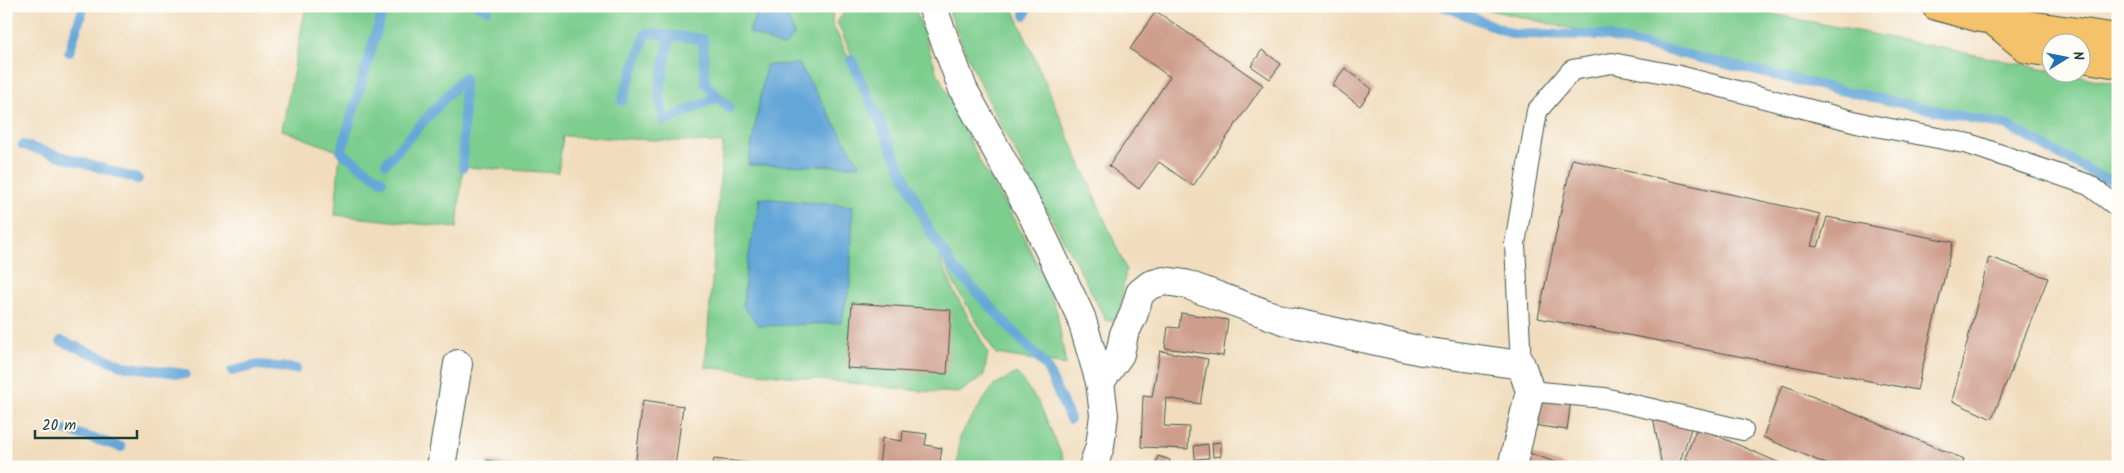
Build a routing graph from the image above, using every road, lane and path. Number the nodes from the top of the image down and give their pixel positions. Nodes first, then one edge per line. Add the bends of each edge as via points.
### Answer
1 (932, 6) edge
2 (1936, 6) edge
3 (1990, 18) junction
4 (2118, 38) edge
5 (2042, 52) edge
6 (2092, 60) edge
7 (2118, 64) edge
8 (2118, 207) edge
9 (458, 364) dead end
10 (1521, 365) junction
11 (1100, 382) junction
12 (1530, 390) junction
13 (1743, 430) dead end
14 (441, 467) edge
15 (1093, 467) edge
16 (1512, 467) edge

1 - 11 street via 963,89 1034,218 1081,317
2 - 3 highway
3 - 4 highway
3 - 5 highway via 2026,50
6 - 7 highway
8 - 10 lane via 2089,186 1969,144 1865,124 1675,75 1612,63 1572,70 1537,111 1515,244
9 - 14 street
10 - 11 street via 1422,351 1286,321 1185,284 1164,281 1140,293 1120,354
10 - 12 street
11 - 15 street via 1104,415 1100,446
12 - 13 lane via 1604,398
12 - 16 street

